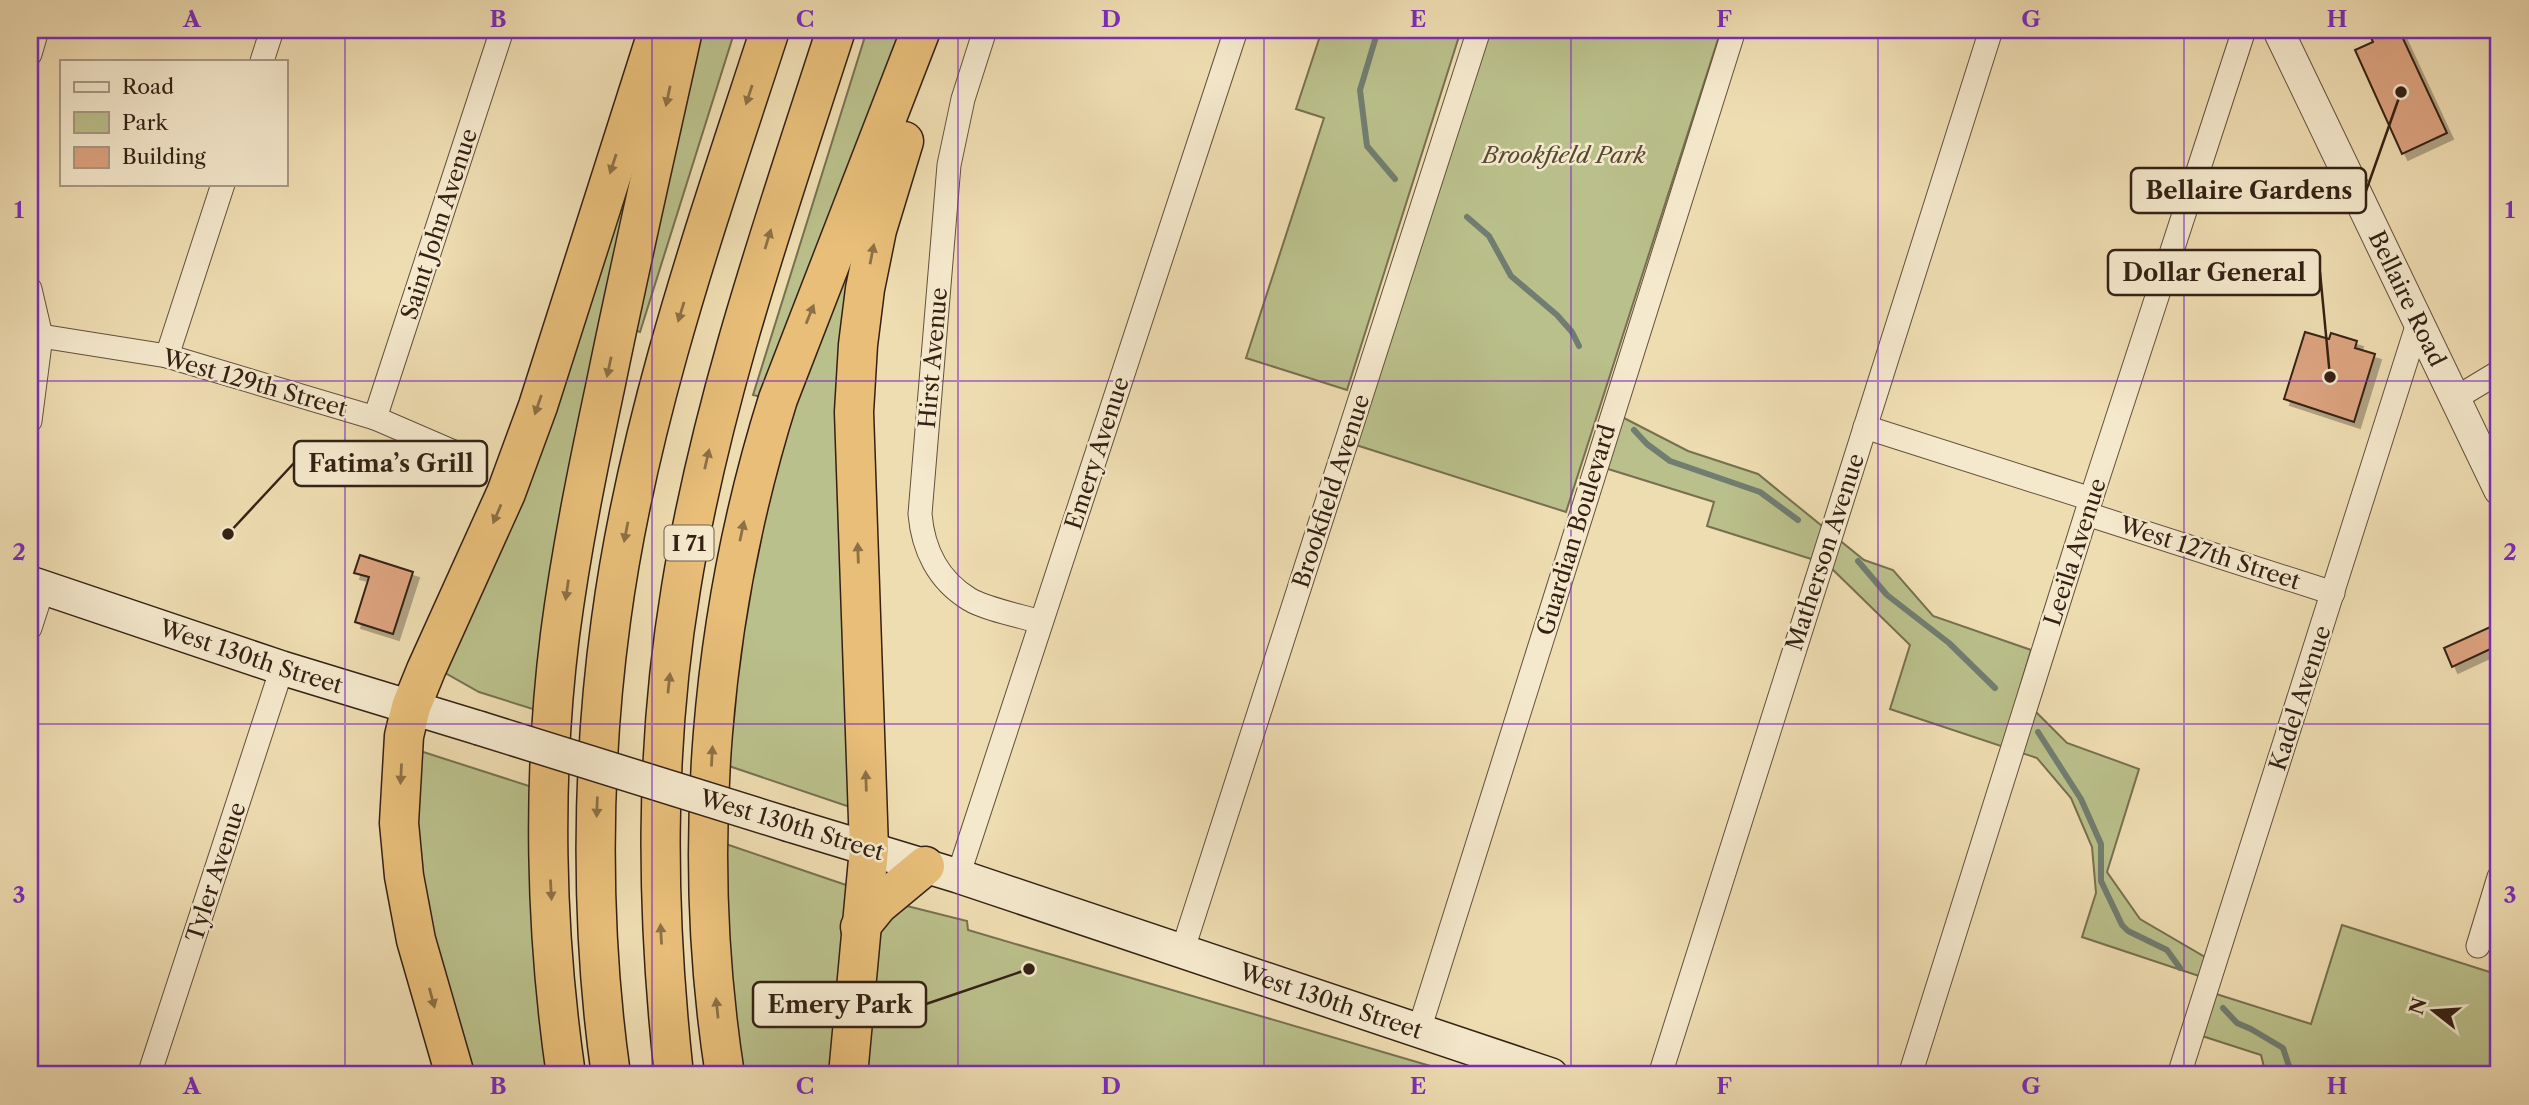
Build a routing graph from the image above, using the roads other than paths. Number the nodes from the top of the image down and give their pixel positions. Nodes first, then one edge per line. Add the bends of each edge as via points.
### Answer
1 (37, 30) edge
2 (272, 30) edge
3 (502, 30) edge
4 (658, 30) edge
5 (682, 30) edge
6 (770, 30) edge
7 (836, 30) edge
8 (921, 30) edge
9 (942, 30) edge
10 (985, 30) edge
11 (1236, 30) edge
12 (1479, 30) edge
13 (1734, 30) edge
14 (1991, 30) edge
15 (2244, 30) edge
16 (2278, 30) edge
17 (30, 54) edge
18 (262, 60) edge
19 (222, 186) edge
20 (30, 289) edge
21 (2418, 320) junction
22 (41, 336) junction
23 (167, 356) junction
24 (2499, 372) edge
25 (2456, 398) junction
26 (375, 418) junction
27 (30, 421) edge
28 (1865, 427) junction
29 (463, 456) dead end
30 (2499, 490) edge
31 (2089, 506) junction
32 (36, 586) edge
33 (2333, 593) junction
34 (1041, 622) junction
35 (30, 628) edge
36 (282, 668) junction
37 (411, 707) junction
38 (869, 849) junction
39 (941, 871) junction
40 (2499, 877) edge
41 (860, 927) junction
42 (2478, 946) dead end
43 (1182, 953) junction
44 (1419, 1030) junction
45 (149, 1075) edge
46 (455, 1075) edge
47 (566, 1075) edge
48 (611, 1075) edge
49 (674, 1075) edge
50 (725, 1075) edge
51 (848, 1075) edge
52 (1551, 1075) edge
53 (1660, 1075) edge
54 (1910, 1075) edge
55 (2179, 1075) edge

1 - 17 street
2 - 18 street
3 - 26 street, Saint John Avenue
4 -> 37 highway via 534,417 501,505
5 -> 47 highway via 580,504 560,635 552,716 549,851
6 -> 48 highway via 672,341 626,534 611,620 601,721 597,839 601,973
49 -> 7 highway, I 71 via 664,983 660,839 664,735 681,588 733,360
50 -> 8 highway via 710,847 715,706 730,587 778,399
38 -> 9 highway via 855,437 858,345 887,191
10 - 34 street, Hirst Avenue via 949,164 920,513 922,537 934,565 971,600
11 - 34 street, Emery Avenue
12 - 43 street, Brookfield Avenue
13 - 44 street, Guardian Boulevard
14 - 28 street, Matherson Avenue
15 - 31 street, Leeila Avenue
16 - 21 street, Bellaire Road
19 - 23 street
20 - 22 street
21 - 25 street, Bellaire Road
21 - 33 street, Kadel Avenue
22 - 23 street, West 129th Street
22 - 27 street
23 - 26 street, West 129th Street
24 - 25 street
25 - 30 street, Bellaire Road
26 - 29 street, West 129th Street
28 - 31 street, West 127th Street
28 - 53 street, Matherson Avenue
31 - 33 street, West 127th Street
31 - 54 street, Leeila Avenue
32 - 35 street
32 - 36 main road, West 130th Street
33 - 55 street, Kadel Avenue
34 - 39 street, Emery Avenue
36 - 37 main road, West 130th Street
36 - 45 street, Tyler Avenue
37 - 38 main road, West 130th Street, bridge
37 -> 46 highway via 404,740 399,823 404,876 416,940
38 - 39 main road, West 130th Street
38 - 41 highway
39 - 41 highway via 878,905
39 - 43 main road, West 130th Street
40 - 42 street
41 - 51 highway
43 - 44 main road, West 130th Street
44 - 52 main road, West 130th Street

